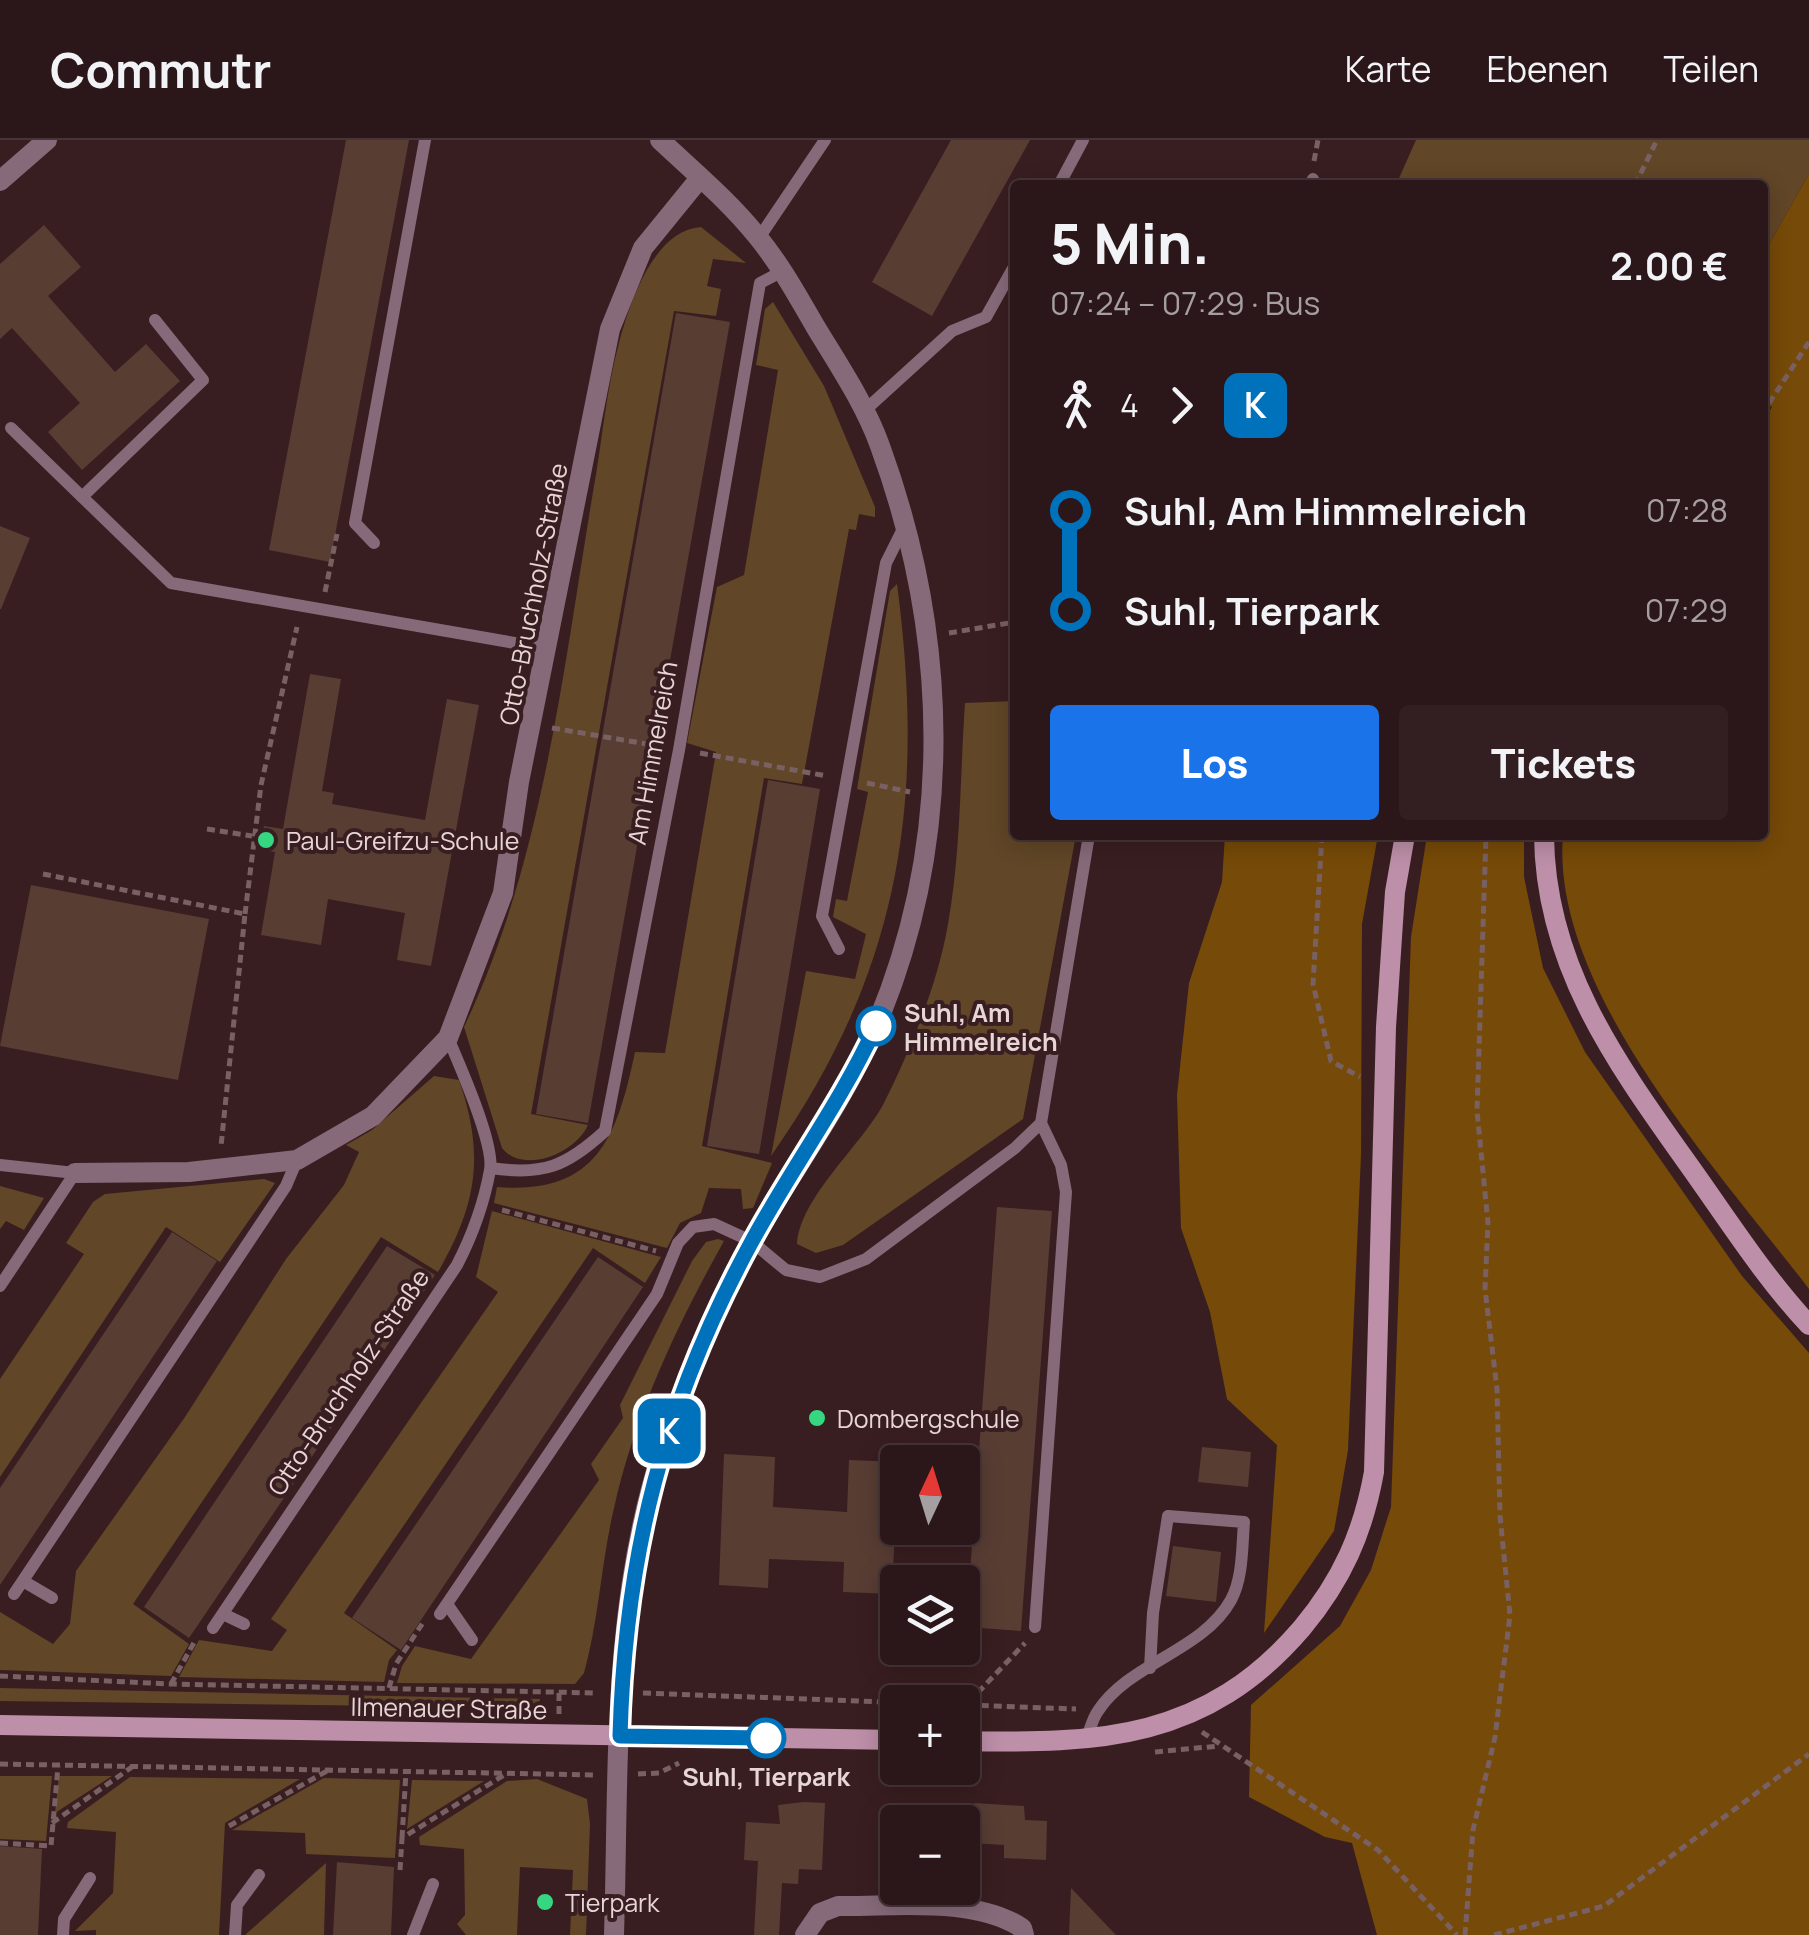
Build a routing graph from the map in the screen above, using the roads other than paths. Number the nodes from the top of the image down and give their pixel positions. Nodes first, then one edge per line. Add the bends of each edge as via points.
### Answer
1 (47, 140) edge
2 (425, 140) edge
3 (660, 140) edge
4 (825, 140) edge
5 (1083, 140) edge
6 (700, 178) junction
7 (1061, 180) edge
8 (0, 181) edge
9 (759, 238) junction
10 (783, 271) junction
11 (1010, 274) edge
12 (155, 320) dead end
13 (863, 412) junction
14 (11, 428) dead end
15 (82, 497) junction
16 (904, 527) junction
17 (374, 543) dead end
18 (549, 649) junction
19 (1088, 840) edge
20 (1405, 840) edge
21 (1544, 840) edge
22 (839, 950) dead end
23 (448, 1038) junction
24 (1041, 1123) junction
25 (298, 1160) junction
26 (0, 1165) edge
27 (491, 1168) junction
28 (75, 1174) junction
29 (752, 1242) junction
30 (0, 1286) edge
31 (1809, 1325) edge
32 (23, 1580) junction
33 (14, 1594) dead end
34 (52, 1598) dead end
35 (223, 1614) junction
36 (244, 1624) dead end
37 (1035, 1627) road end
38 (213, 1628) road end
39 (472, 1640) dead end
40 (1150, 1668) junction
41 (0, 1726) edge
42 (620, 1736) junction
43 (880, 1740) edge
44 (1086, 1740) junction
45 (980, 1741) edge
46 (259, 1876) dead end
47 (90, 1878) dead end
48 (434, 1884) dead end
49 (63, 1935) edge
50 (235, 1935) edge
51 (413, 1935) edge
52 (614, 1935) edge
53 (805, 1935) edge
54 (1024, 1935) edge

1 - 8 street
2 - 17 lane via 355,523
3 - 6 street
4 - 9 lane
5 - 7 lane
6 - 9 street
6 - 18 street, Otto-Bruchholz-Straße via 643,248 610,329
9 - 10 street
10 - 13 street
10 - 27 lane, Am Himmelreich via 760,283 605,1131 573,1160 522,1172
11 - 13 lane via 986,318 952,331
12 - 15 lane via 203,380
13 - 16 street
14 - 15 lane
15 - 18 lane via 171,583
16 - 22 lane via 886,563 822,916
16 - 29 street via 931,640 937,752 913,912 854,1073
18 - 23 street, Otto-Bruchholz-Straße via 503,894
19 - 24 lane
20 - 44 main road via 1393,917 1376,1438 1361,1533 1336,1584 1266,1664 1219,1701 1184,1719
21 - 31 main road via 1551,915 1604,1042 1761,1268
23 - 25 street, Otto-Bruchholz-Straße via 373,1116
23 - 27 lane
24 - 29 lane via 866,1259 820,1277 786,1270
24 - 37 lane via 1066,1192
25 - 28 street, Otto-Bruchholz-Straße
25 - 32 lane
26 - 28 lane
27 - 35 lane, Otto-Bruchholz-Straße via 474,1234 457,1265
28 - 30 lane
29 - 39 lane via 714,1224 693,1227 678,1243 658,1294 444,1609
29 - 42 street via 702,1341 661,1454 634,1558
32 - 33 lane
32 - 34 lane
35 - 36 lane
35 - 38 lane, Otto-Bruchholz-Straße
40 - 40 lane via 1231,1600 1244,1522 1168,1516
40 - 44 lane via 1098,1710
41 - 42 main road, Ilmenauer Straße
42 - 43 main road, Ilmenauer Straße
42 - 52 street
44 - 45 main road
46 - 50 lane via 237,1905
47 - 49 lane via 64,1919
48 - 51 lane
53 - 54 street via 820,1913 838,1906 978,1910 1005,1917

